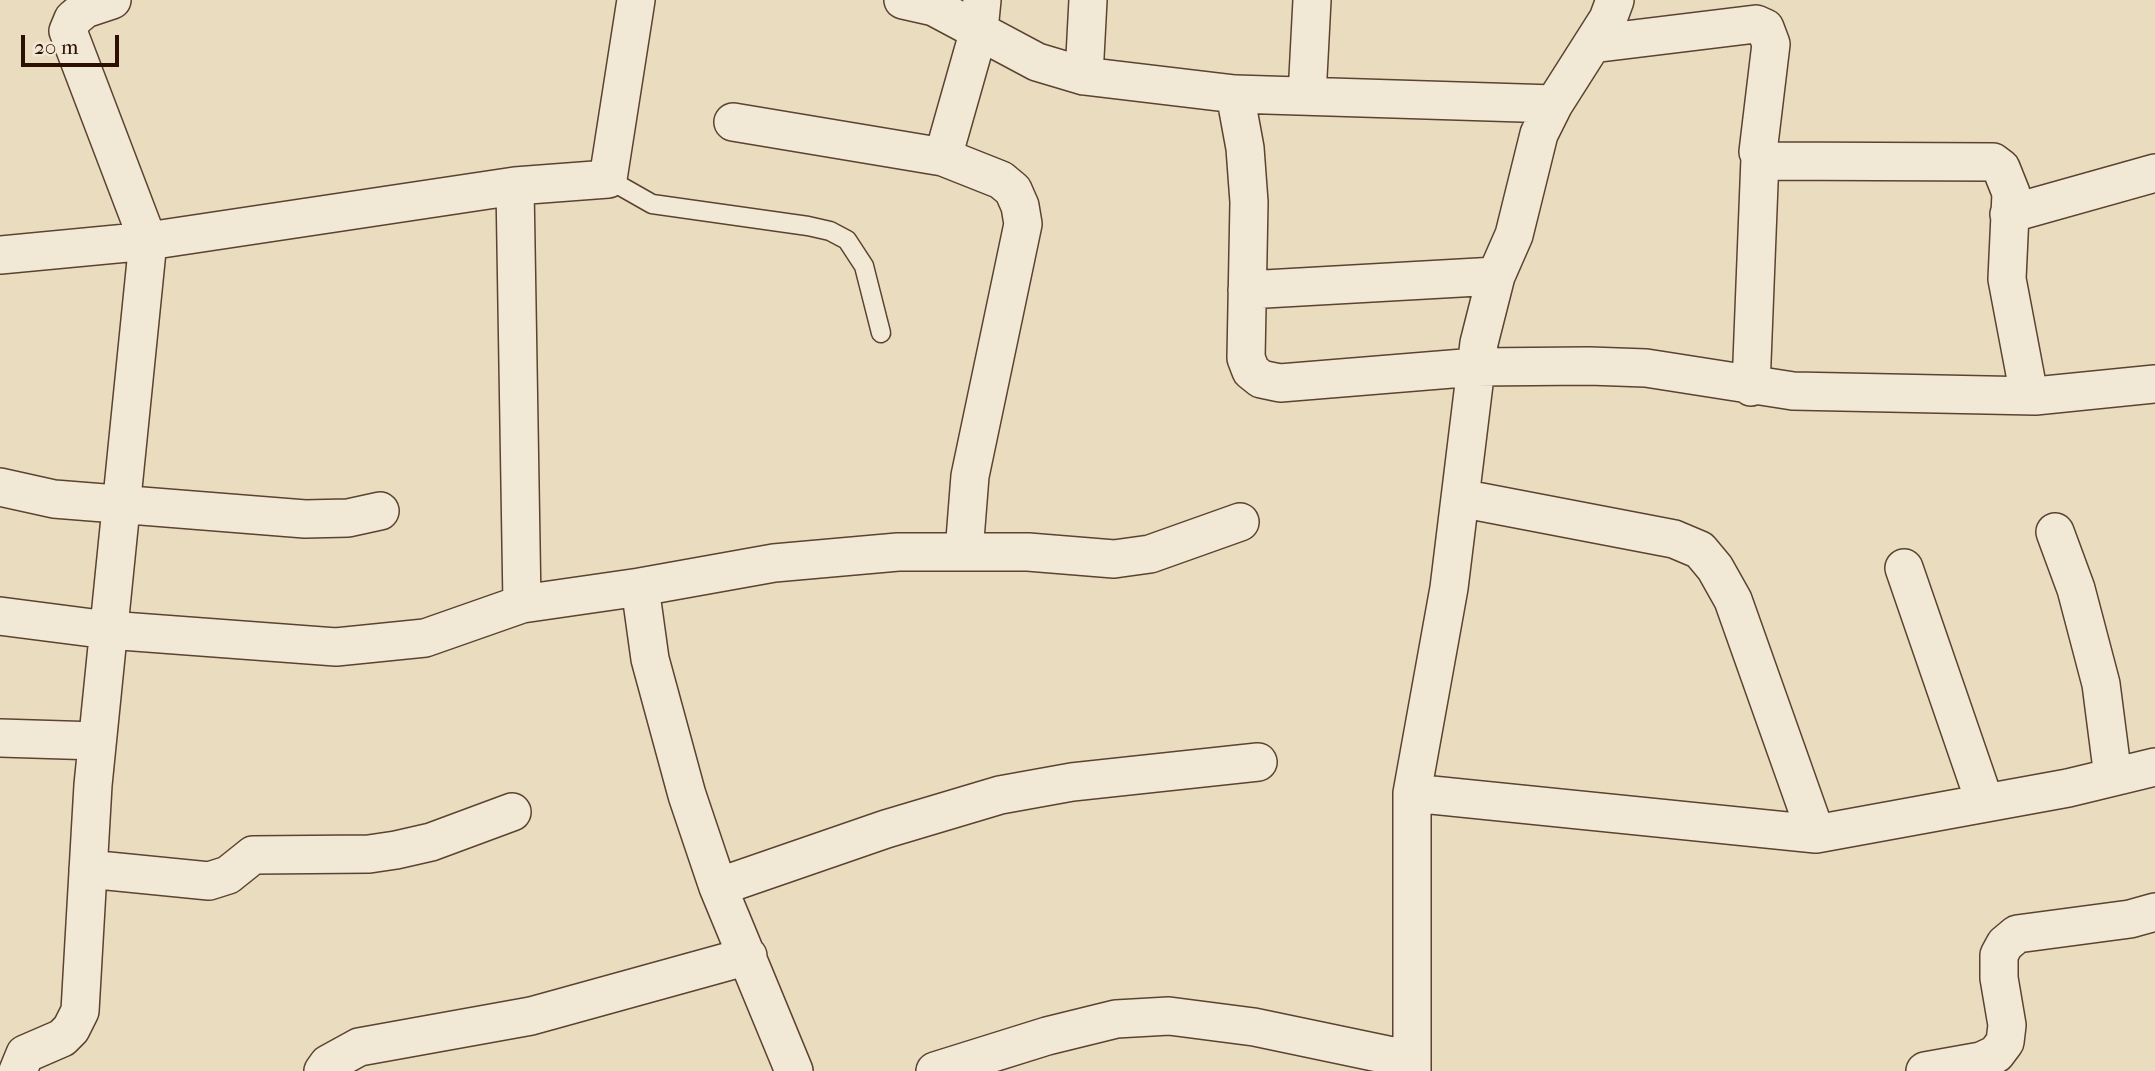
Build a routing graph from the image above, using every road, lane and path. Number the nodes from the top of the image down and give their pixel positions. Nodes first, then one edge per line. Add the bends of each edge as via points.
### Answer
1 (112, 0) edge
2 (636, 0) edge
3 (903, 0) edge
4 (1088, 0) edge
5 (1312, 0) edge
6 (1615, 0) edge
7 (981, 15) edge
8 (62, 16) edge
9 (1592, 44) junction
10 (1084, 76) junction
11 (1235, 93) junction
12 (1307, 96) junction
13 (1553, 104) junction
14 (733, 122) dead end
15 (943, 157) junction
16 (1760, 158) junction
17 (2155, 173) edge
18 (608, 179) junction
19 (515, 186) junction
20 (2009, 214) junction
21 (148, 241) junction
22 (0, 255) edge
23 (1496, 276) junction
24 (1247, 290) junction
25 (881, 333) dead end
26 (1476, 367) junction
27 (2155, 384) edge
28 (1751, 387) junction
29 (2029, 395) junction
30 (0, 488) edge
31 (1460, 498) junction
32 (121, 502) junction
33 (380, 512) dead end
34 (1240, 522) dead end
35 (2055, 532) dead end
36 (964, 552) junction
37 (1904, 568) dead end
38 (640, 587) junction
39 (522, 604) junction
40 (0, 616) edge
41 (108, 630) junction
42 (0, 738) edge
43 (97, 741) junction
44 (1258, 762) dead end
45 (2155, 767) edge
46 (2113, 777) junction
47 (1412, 793) junction
48 (1984, 803) junction
49 (512, 812) dead end
50 (1816, 834) junction
51 (88, 869) junction
52 (718, 887) junction
53 (2155, 912) edge
54 (748, 956) junction
55 (14, 1060) edge
56 (1412, 1066) edge
57 (323, 1071) edge
58 (794, 1071) edge
59 (935, 1071) edge
60 (1925, 1071) edge

1 - 8 street via 72,19
2 - 18 street
3 - 7 street
4 - 10 street
5 - 12 street
6 - 9 street
7 - 10 street via 1037,62
7 - 15 street
8 - 21 street
9 - 13 street
9 - 16 street via 1745,23 1765,28 1771,44
10 - 11 street
11 - 12 street
11 - 24 street via 1249,202
12 - 13 street
13 - 23 street via 1539,134 1514,235
14 - 15 street
15 - 36 street via 1001,180 1013,190 1023,224 970,476
16 - 20 street via 1769,162 1993,162 2007,178
16 - 28 street
17 - 20 street
18 - 19 street
18 - 25 lane via 652,204 808,226 847,240 864,266
19 - 21 street
19 - 39 street
20 - 29 street via 2007,279
21 - 22 street
21 - 32 street
23 - 24 street
23 - 26 street
24 - 26 street via 1246,358 1261,379 1280,383
26 - 28 street via 1646,368
26 - 31 street
27 - 29 street
28 - 29 street
30 - 32 street via 54,499
31 - 47 street
31 - 50 street via 1674,538 1700,550 1733,600
32 - 33 street via 305,519
32 - 41 street
34 - 36 street via 1150,554 1114,559
35 - 46 street via 2076,589 2101,684
36 - 38 street via 898,552 774,563
37 - 48 street
38 - 39 street
38 - 52 street via 665,727
39 - 41 street via 425,638 386,644 298,646
40 - 41 street
41 - 43 street
42 - 43 street
43 - 51 street
44 - 52 street via 1072,782 1000,795
45 - 46 street
46 - 48 street
47 - 50 street
47 - 56 street
48 - 50 street
49 - 51 street via 397,850 253,855 228,875 209,881
51 - 55 street via 80,1011 62,1038
52 - 54 street
53 - 60 street via 2017,934 1999,955 2006,1042 1996,1054 1981,1061
54 - 57 street via 531,1016 359,1047
54 - 58 street
56 - 59 street via 1254,1027 1169,1016 1116,1019

